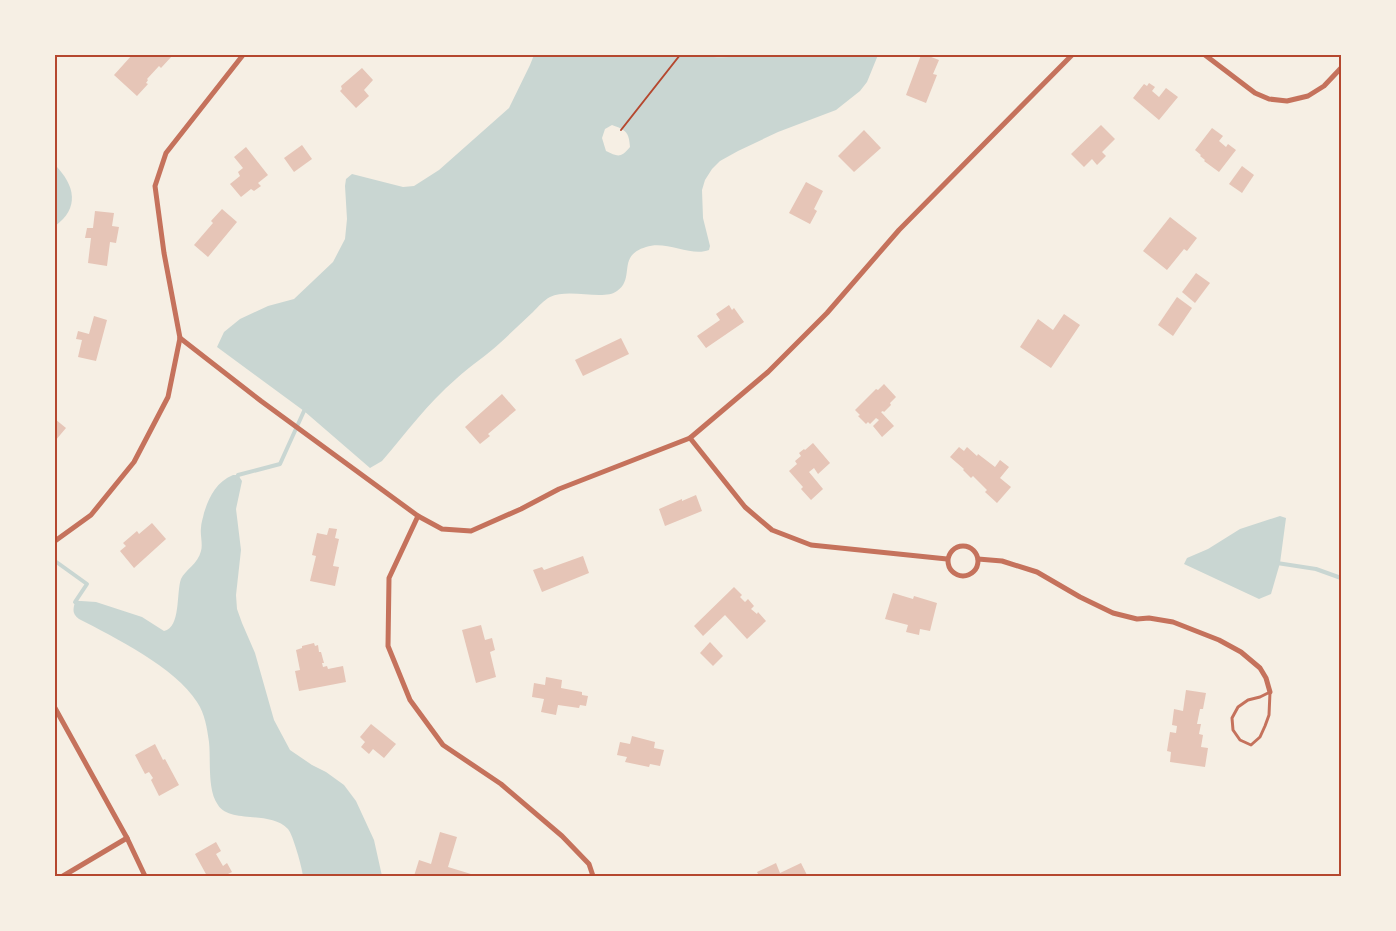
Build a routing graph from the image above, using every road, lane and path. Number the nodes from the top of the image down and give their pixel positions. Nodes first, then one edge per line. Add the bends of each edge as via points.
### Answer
1 (243, 55) edge
2 (680, 55) edge
3 (1072, 55) edge
4 (1205, 55) edge
5 (1341, 68) edge
6 (621, 130) dead end
7 (180, 338) junction
8 (690, 438) junction
9 (418, 516) junction
10 (55, 541) edge
11 (948, 559) junction
12 (978, 559) junction
13 (1270, 692) junction
14 (55, 708) edge
15 (127, 838) junction
16 (63, 876) edge
17 (145, 876) edge
18 (593, 876) edge

1 - 7 street via 166,153 154,186
2 - 6 path
3 - 8 street via 899,230 827,313 768,372
4 - 5 street via 1255,93 1284,101 1308,96 1324,86
7 - 9 street
7 - 10 street via 168,397 134,462 91,515
8 - 9 street via 559,489 472,531 442,529
8 - 11 street via 745,507 772,530 811,545
9 - 18 street via 389,578 388,646 410,700 443,745 501,784 554,829 589,864
11 - 12 street via 956,548 965,546 974,550
11 - 12 street via 953,574 963,577 973,574
12 - 13 street via 1002,561 1037,572 1113,613 1173,622 1219,640 1260,668
13 - 13 lane via 1269,714 1260,737 1251,745 1240,740 1233,730 1232,718 1238,707
14 - 15 street
15 - 16 street
15 - 17 street

